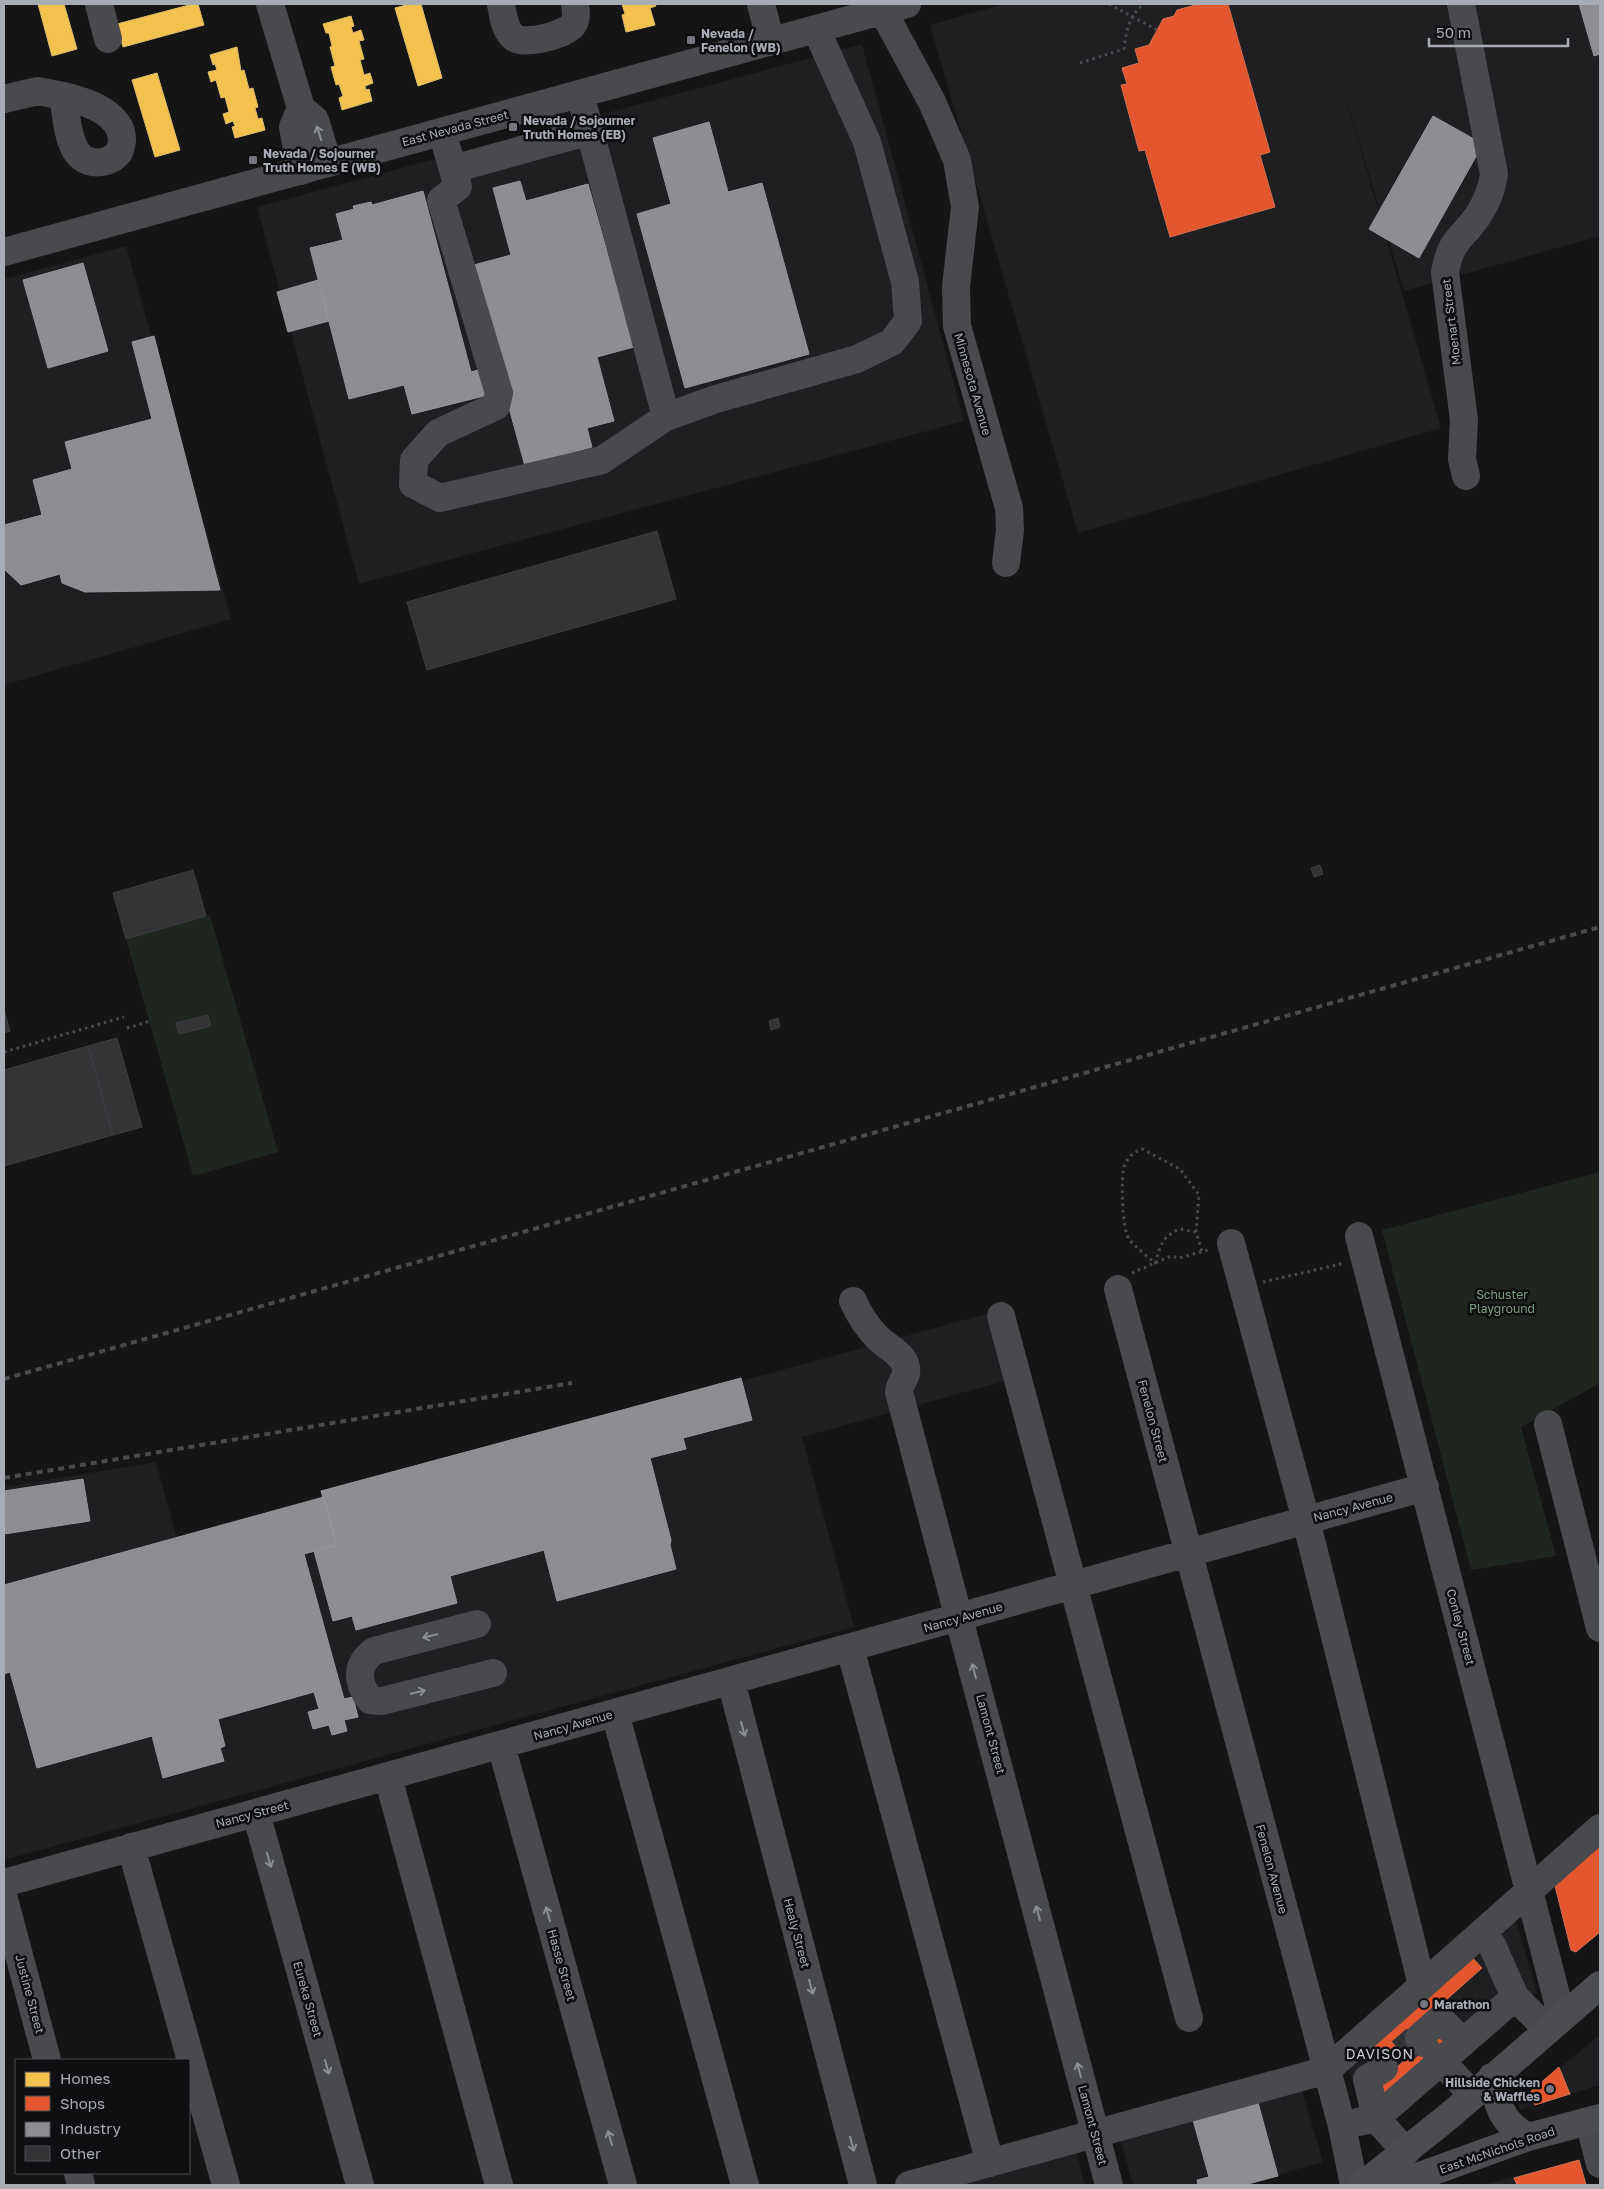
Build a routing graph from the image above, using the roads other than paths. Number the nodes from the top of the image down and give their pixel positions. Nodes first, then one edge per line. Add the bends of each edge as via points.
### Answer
1 (99, 4) edge
2 (270, 4) edge
3 (501, 4) edge
4 (575, 4) edge
5 (760, 4) edge
6 (1461, 4) edge
7 (895, 7) edge
8 (827, 19) edge
9 (108, 39) dead end
10 (771, 42) junction
11 (580, 94) junction
12 (63, 96) dead end
13 (4, 99) edge
14 (301, 108) junction
15 (590, 131) junction
16 (442, 132) junction
17 (328, 163) junction
18 (453, 168) junction
19 (301, 170) junction
20 (4, 252) edge
21 (666, 417) junction
22 (1466, 476) dead end
23 (1006, 563) dead end
24 (1359, 1236) dead end
25 (1232, 1243) road end
26 (1118, 1289) road end
27 (853, 1302) dead end
28 (1001, 1316) dead end
29 (1548, 1424) dead end
30 (1424, 1488) junction
31 (1306, 1520) junction
32 (1187, 1553) junction
33 (1073, 1586) junction
34 (959, 1618) junction
35 (477, 1624) dead end
36 (1600, 1628) edge
37 (850, 1648) junction
38 (493, 1673) dead end
39 (731, 1681) junction
40 (615, 1713) junction
41 (501, 1745) junction
42 (388, 1777) junction
43 (256, 1813) junction
44 (1600, 1828) edge
45 (131, 1847) junction
46 (4, 1882) edge
47 (1529, 1891) junction
48 (4, 1899) edge
49 (1492, 1944) dead end
50 (1422, 1985) junction
51 (1600, 1985) edge
52 (1515, 1996) junction
53 (1189, 2018) dead end
54 (1555, 2024) junction
55 (47, 2059) edge
56 (1412, 2063) junction
57 (1327, 2070) junction
58 (1482, 2086) junction
59 (1376, 2118) junction
60 (1595, 2120) edge
61 (1342, 2126) junction
62 (1096, 2134) junction
63 (1528, 2137) junction
64 (1406, 2152) junction
65 (990, 2163) junction
66 (1600, 2164) edge
67 (226, 2185) edge
68 (360, 2185) edge
69 (500, 2185) edge
70 (623, 2185) edge
71 (745, 2185) edge
72 (863, 2185) edge
73 (909, 2185) edge
74 (1109, 2185) edge
75 (1354, 2185) edge
76 (1363, 2185) edge
77 (1395, 2185) edge

1 - 9 street
2 - 14 street
3 - 4 street via 507,30 514,38 524,41 559,34 570,28 576,17
5 - 10 street
6 - 22 street, Moenart Street via 1494,174 1491,190 1477,216 1455,241 1448,256 1446,272 1464,420 1462,459
7 - 8 street, East Nevada Street
7 - 23 street, Minnesota Avenue via 957,160 965,207 956,287 957,326 1009,508
8 - 10 street, East Nevada Street
8 - 21 street via 867,142 905,282 908,321 892,342 857,359 716,399
10 - 11 street, East Nevada Street
11 - 15 street
11 - 16 street, East Nevada Street
12 - 13 street via 38,92
17 -> 14 street via 315,120
14 - 19 street via 292,127
15 - 18 street
15 - 21 street
16 - 17 street, East Nevada Street
16 - 18 street
17 - 19 street, East Nevada Street
18 - 21 street via 458,188 441,200 499,393 496,406 438,432 414,460 413,484 440,498 602,460
19 - 20 street, East Nevada Street
24 - 30 street, Conley Street
25 - 31 street
26 - 32 street, Fenelon Street
27 - 34 street, Lamont Street via 876,1336 904,1361 906,1378 898,1389
28 - 33 street
29 - 36 street
30 - 31 street, Nancy Avenue
30 - 47 street, Conley Street
31 - 32 street, Nancy Avenue
31 - 50 street
32 - 33 street, Nancy Avenue
32 - 57 street, Fenelon Avenue
33 - 34 street, Nancy Avenue
33 - 53 street
34 - 37 street, Nancy Avenue
62 -> 34 street, Lamont Street
35 -> 38 street via 374,1651 366,1656 360,1667 359,1679 370,1700 382,1701
37 - 39 street, Nancy Avenue
37 - 65 street
39 - 40 street, Nancy Avenue
39 -> 72 street, Healy Street
40 - 41 street, Nancy Avenue
40 - 71 street
41 - 42 street, Nancy Street
70 -> 41 street, Hasse Street
42 - 43 street, Nancy Street
42 - 69 street
43 - 45 street, Nancy Street
43 -> 68 street, Eureka Street
44 - 47 street
45 - 46 street, Nancy Street
45 - 67 street
47 - 50 street
47 - 54 street, Conley Street
48 - 55 street, Justine Street
49 - 52 street
50 - 57 street
51 - 54 main road
52 - 54 street
52 - 56 street via 1463,2042
54 - 58 main road
56 - 58 street
56 - 59 street
57 - 61 street, Fenelon Avenue
57 - 62 street
58 - 63 main road via 1505,2120
58 - 64 main road
59 - 61 street
59 - 64 street
60 - 63 main road, East McNichols Road
60 - 66 street
61 - 75 street, Fenelon Avenue
62 - 65 street
62 - 74 street, Lamont Street
63 - 77 main road, East McNichols Road
64 - 76 main road
65 - 73 street

